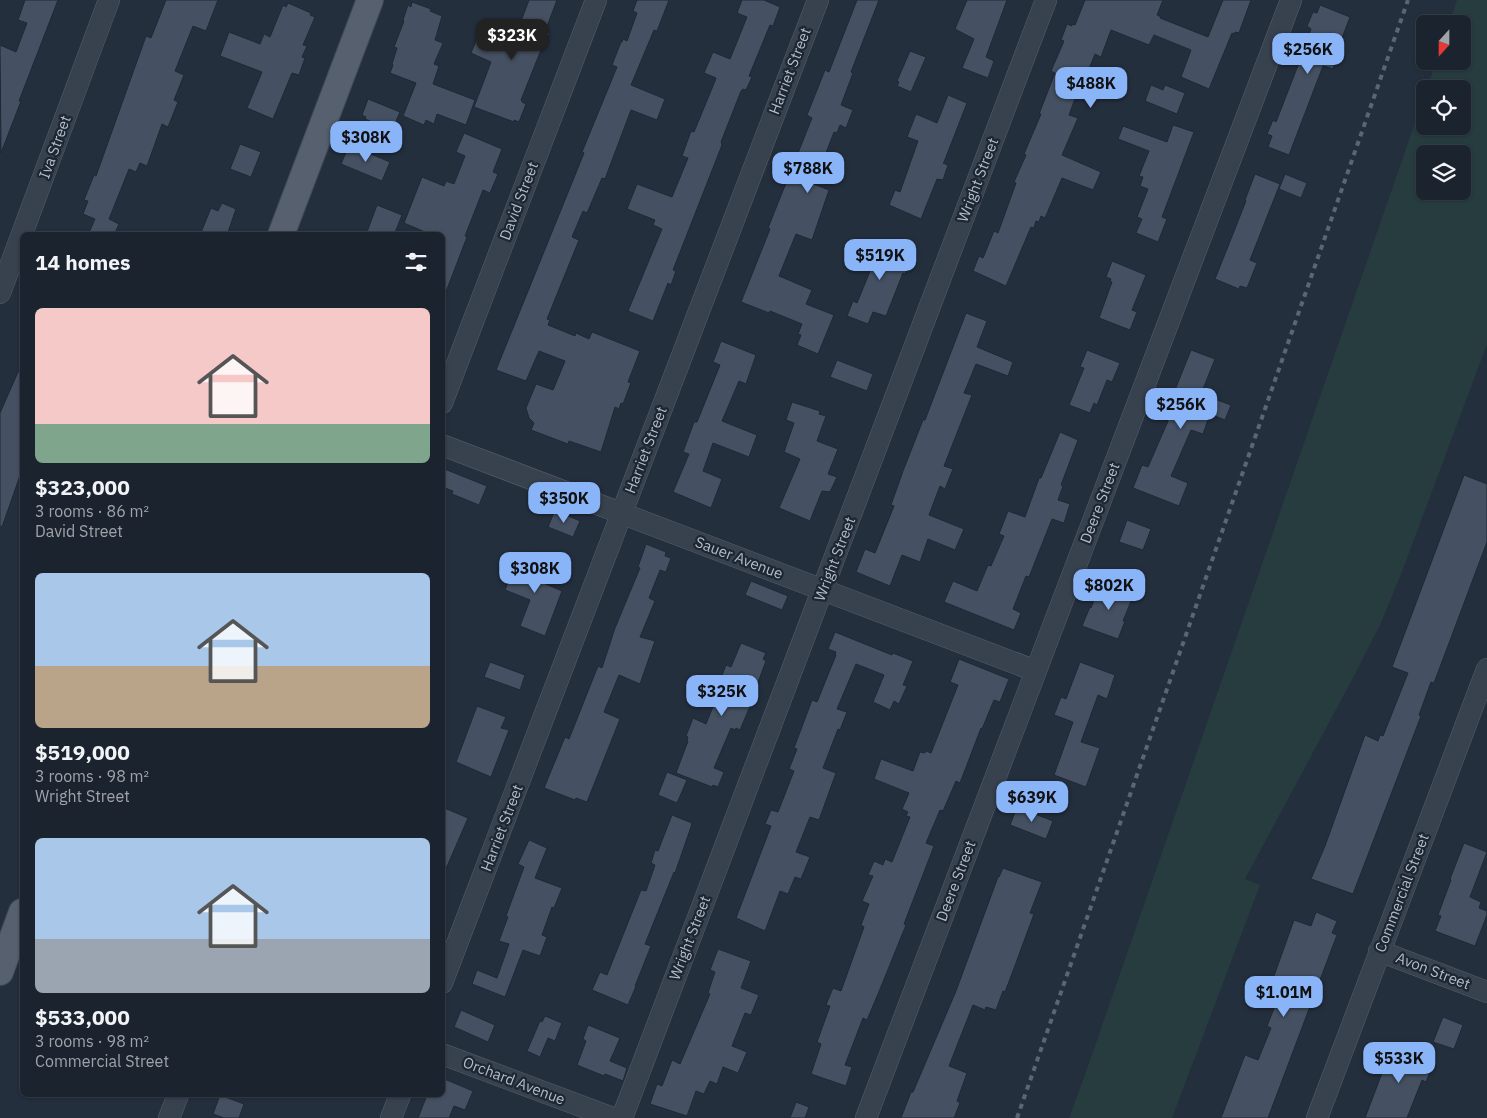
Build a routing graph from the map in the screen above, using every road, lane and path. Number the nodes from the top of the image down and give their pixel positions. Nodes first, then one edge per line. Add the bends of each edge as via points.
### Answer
1 (110, 0) edge
2 (370, 0) edge
3 (596, 0) edge
4 (818, 0) edge
5 (1046, 0) edge
6 (1291, 0) edge
7 (26, 232) edge
8 (282, 232) edge
9 (20, 248) edge
10 (7, 284) edge
11 (445, 395) edge
12 (445, 446) edge
13 (622, 513) junction
14 (823, 590) junction
15 (1487, 669) edge
16 (1036, 671) junction
17 (20, 917) edge
18 (1380, 951) junction
19 (0, 972) edge
20 (445, 976) edge
21 (1487, 992) edge
22 (445, 1055) edge
23 (177, 1097) edge
24 (399, 1097) edge
25 (169, 1118) edge
26 (391, 1118) edge
27 (613, 1118) edge
28 (622, 1118) edge
29 (866, 1118) edge
30 (1317, 1118) edge

1 - 7 street, Iva Street
2 - 8 main road
3 - 11 street, David Street
4 - 13 street, Harriet Street
5 - 14 street, Wright Street
6 - 16 street, Deere Street
9 - 10 street, Iva Street
12 - 13 street, Sauer Avenue
13 - 14 street, Sauer Avenue
13 - 20 street, Harriet Street
14 - 16 street, Sauer Avenue
14 - 28 street, Wright Street
15 - 18 street, Commercial Street
16 - 29 street, Deere Street
17 - 19 main road
18 - 21 street, Avon Street
18 - 30 street, Commercial Street
22 - 27 street, Orchard Avenue
23 - 25 street
24 - 26 street

